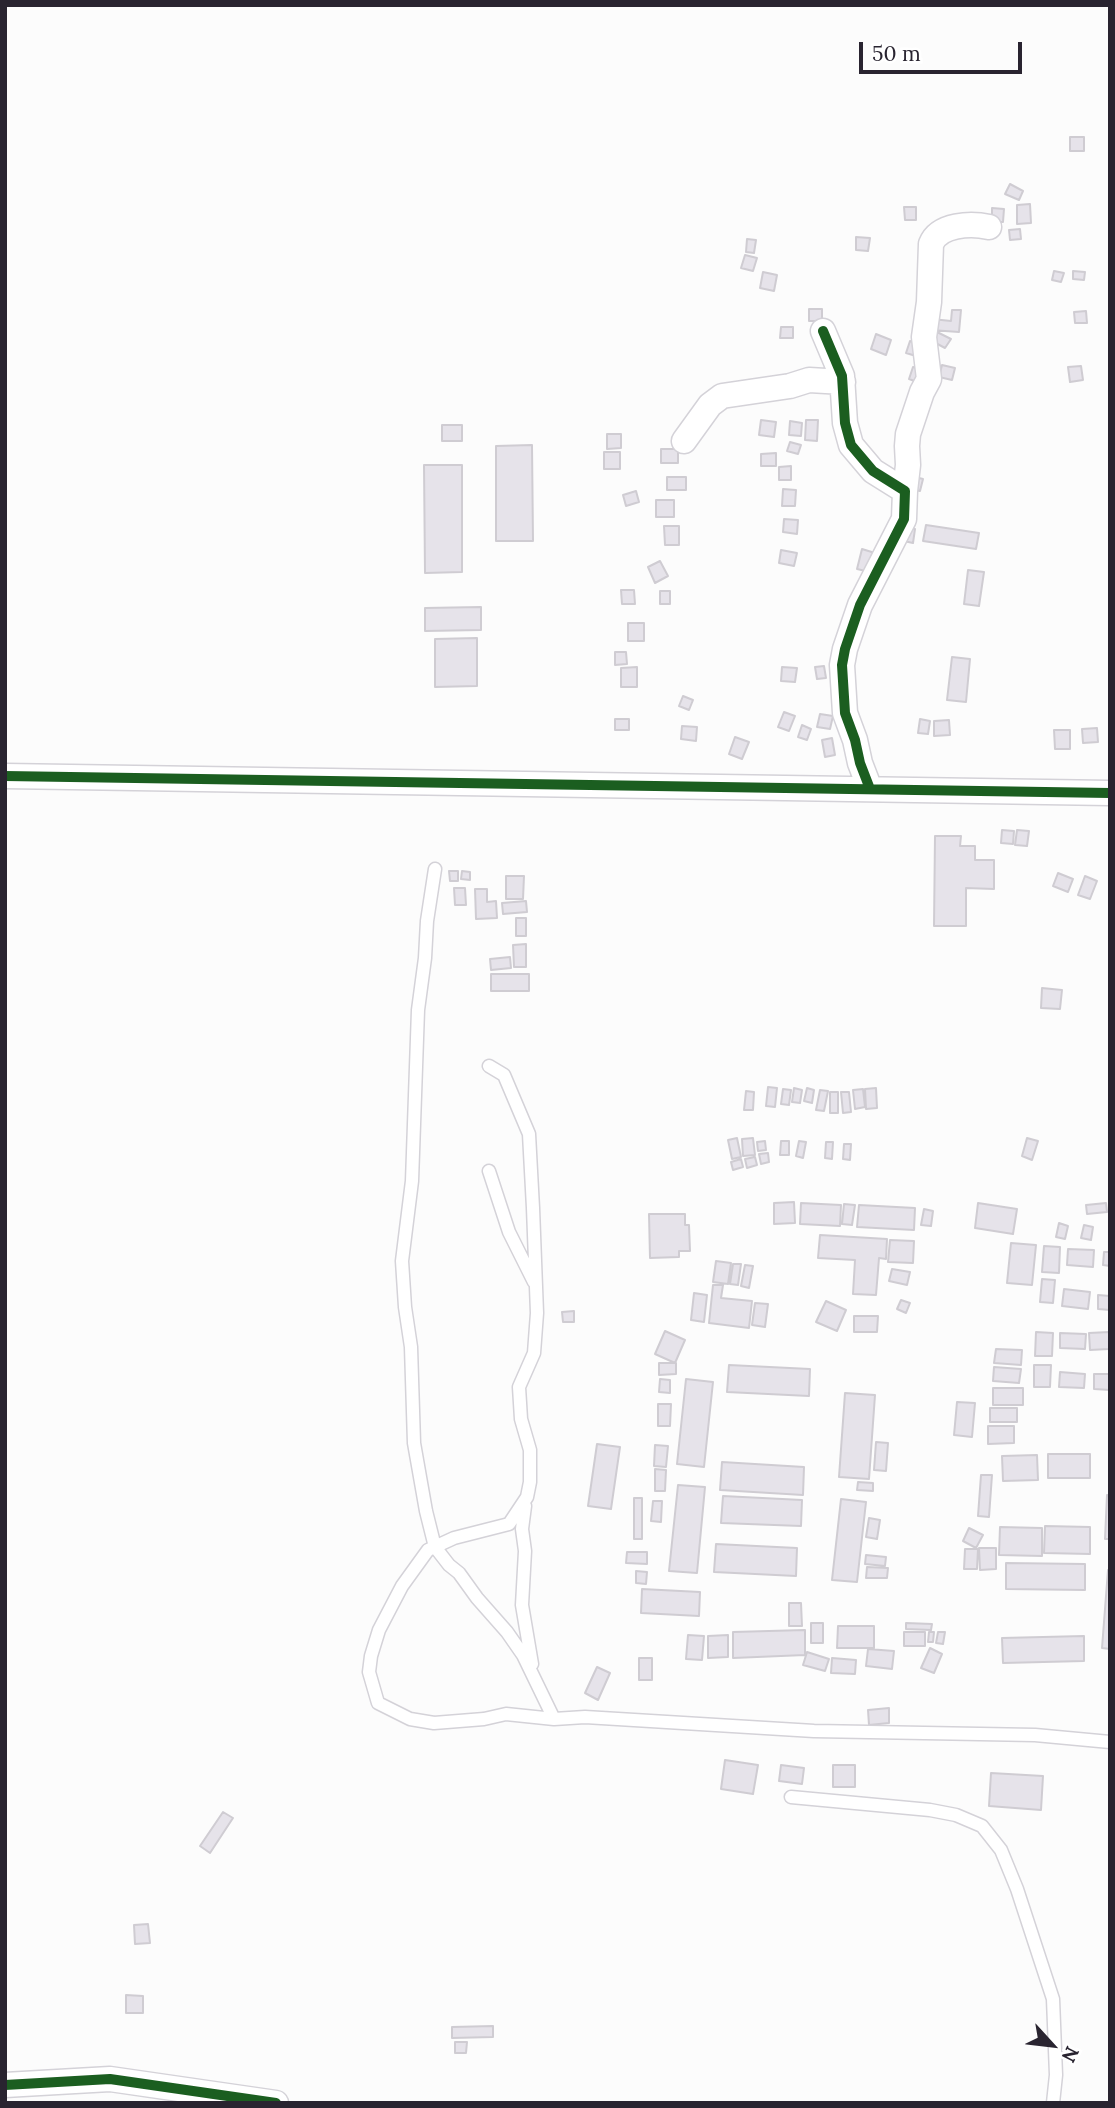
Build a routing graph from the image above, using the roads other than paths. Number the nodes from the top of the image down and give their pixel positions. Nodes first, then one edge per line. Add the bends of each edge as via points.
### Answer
1 (989, 227) dead end
2 (823, 331) dead end
3 (843, 382) junction
4 (684, 440) dead end
5 (905, 491) junction
6 (5, 776) edge
7 (870, 789) junction
8 (1110, 793) edge
9 (435, 869) dead end
10 (489, 1066) dead end
11 (489, 1171) dead end
12 (536, 1285) junction
13 (527, 1497) junction
14 (435, 1547) junction
15 (534, 1675) junction
16 (554, 1719) junction
17 (1110, 1742) edge
18 (791, 1797) dead end
19 (5, 2085) edge
20 (276, 2103) edge
21 (1053, 2103) edge

1 - 5 street via 943,230 931,244 924,337 929,379 908,434
2 - 3 street
3 - 4 street via 809,380 722,396
3 - 5 street via 851,445 873,471
5 - 7 street via 904,519 860,605 842,665 845,713
6 - 7 street
7 - 8 street
9 - 14 lane via 418,1010 412,1181 402,1261 414,1443
10 - 12 lane via 504,1075 529,1134
11 - 12 lane via 509,1232
12 - 13 lane via 534,1353 519,1387 520,1419 530,1450
13 - 14 lane via 509,1524
13 - 15 lane via 522,1529 522,1605
14 - 15 lane via 508,1632
14 - 16 lane via 402,1586 379,1630 369,1672 377,1703 410,1719 434,1723 506,1714
15 - 16 lane
16 - 17 lane via 1035,1735
18 - 21 lane via 930,1810 982,1826 1001,1850 1013,1879 1053,1999
19 - 20 street via 110,2079

